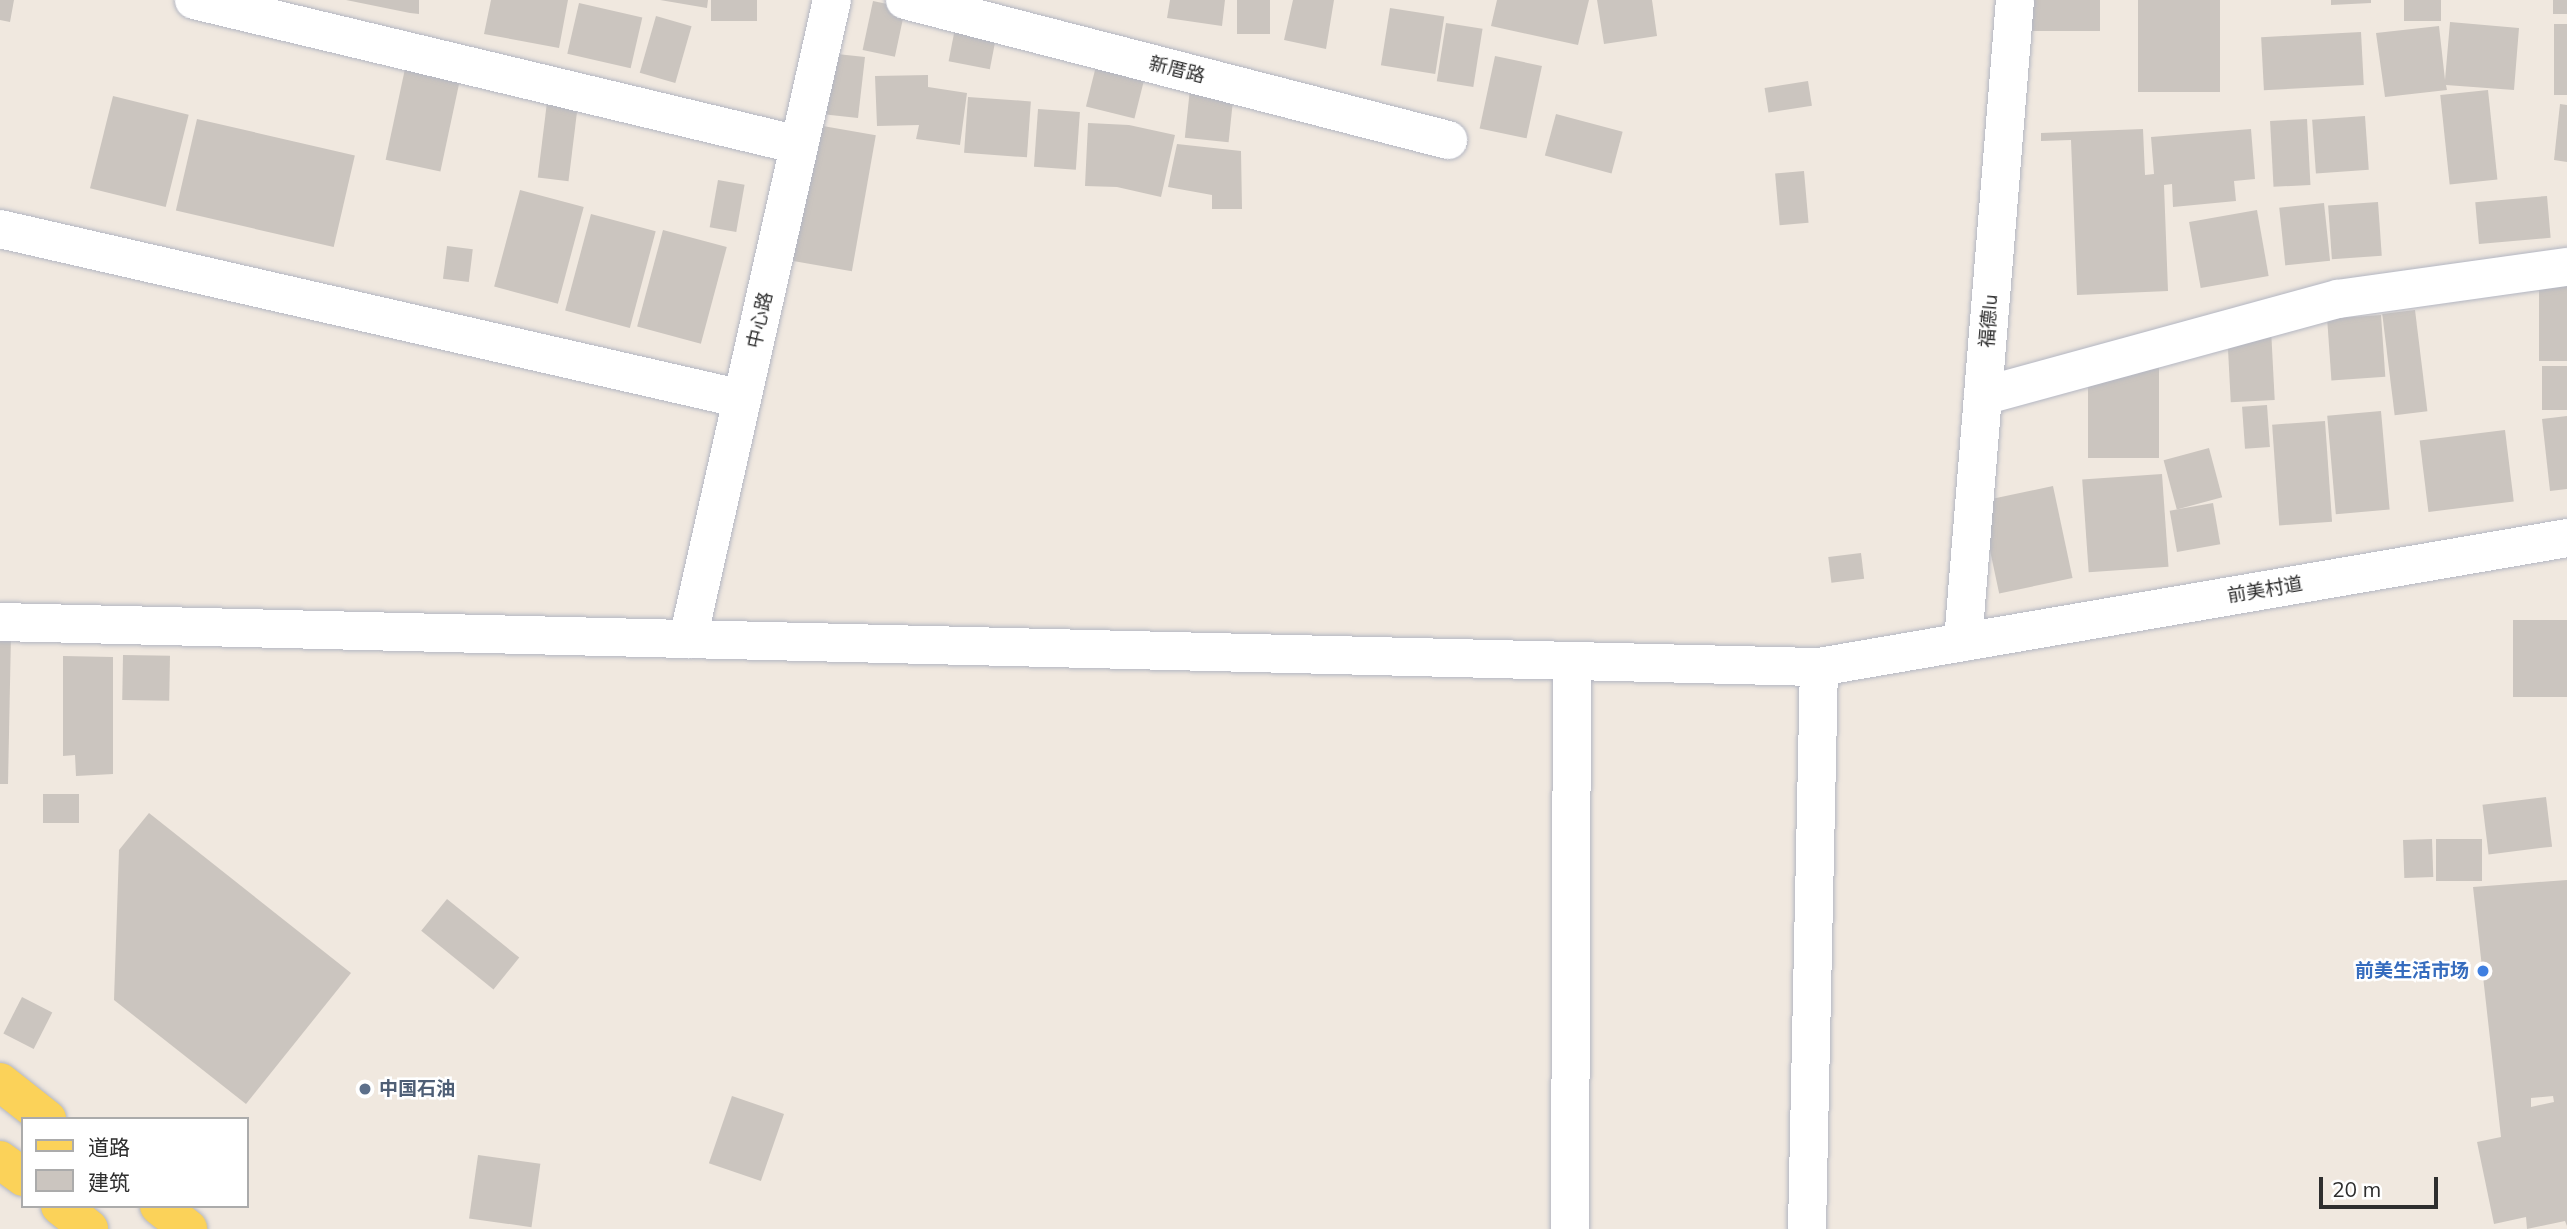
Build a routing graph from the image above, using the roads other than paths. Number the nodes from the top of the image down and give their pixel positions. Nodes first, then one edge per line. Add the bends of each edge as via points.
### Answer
1 (194, 0) edge
2 (832, 0) edge
3 (905, 0) edge
4 (2015, 0) edge
5 (1448, 140) dead end
6 (799, 145) junction
7 (0, 229) edge
8 (2567, 267) edge
9 (1983, 396) junction
10 (742, 399) junction
11 (2567, 538) edge
12 (0, 622) edge
13 (688, 639) junction
14 (1963, 642) junction
15 (1572, 661) junction
16 (1819, 667) junction
17 (0, 1082) edge
18 (44, 1117) edge
19 (0, 1160) edge
20 (21, 1176) edge
21 (63, 1208) edge
22 (162, 1208) edge
23 (89, 1229) edge
24 (188, 1229) edge
25 (1570, 1229) edge
26 (1807, 1229) edge

1 - 6 street
2 - 6 street, 中心路
3 - 5 street, 新厝路
4 - 9 street, 福德lu
6 - 10 street, 中心路
7 - 10 street
8 - 9 street via 2338,299
9 - 14 street, 福德lu
10 - 13 street, 中心路
11 - 14 street, 前美村道
12 - 13 street, 前美村道
13 - 15 street, 前美村道
14 - 16 street, 前美村道
15 - 16 street, 前美村道
15 - 25 street
16 - 26 street
17 - 18 main road
19 - 20 main road
21 - 23 main road
22 - 24 main road

